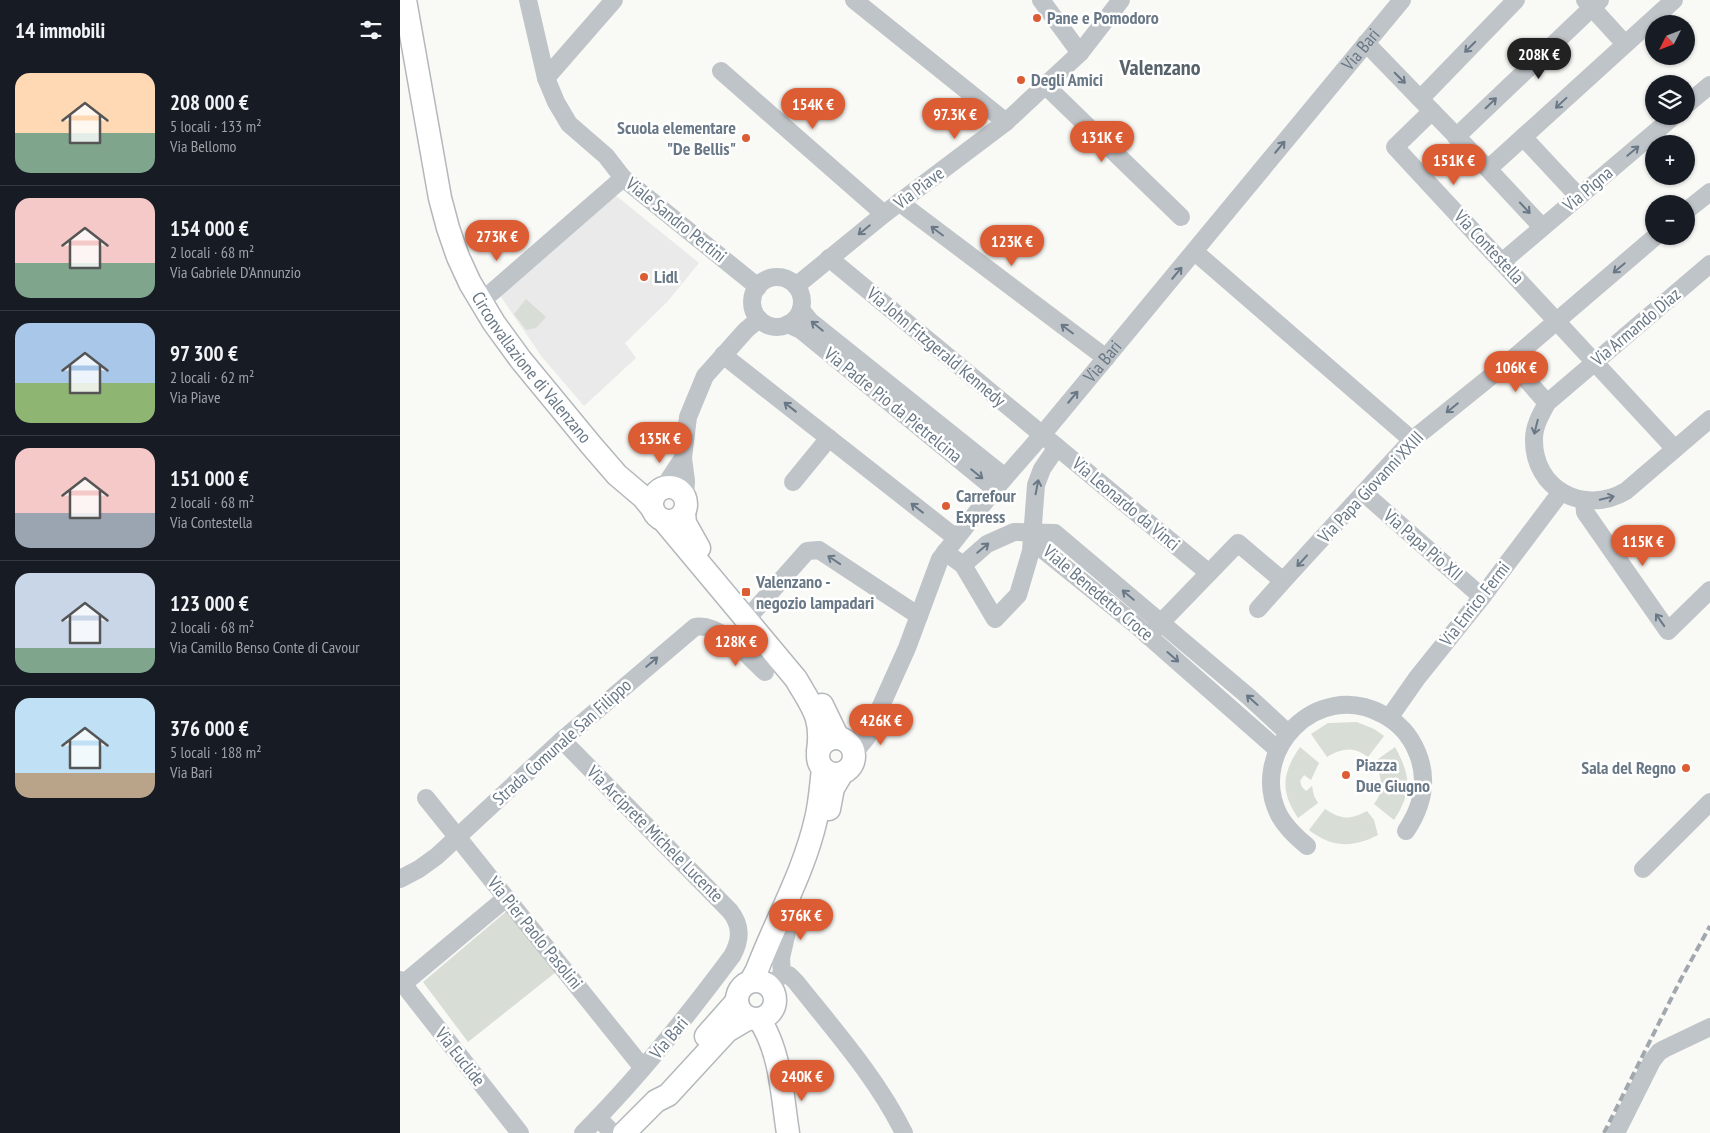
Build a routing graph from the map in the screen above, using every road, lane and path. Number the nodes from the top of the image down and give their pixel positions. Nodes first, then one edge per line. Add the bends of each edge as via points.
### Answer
1 (405, 0) edge
2 (418, 0) edge
3 (528, 0) edge
4 (614, 0) edge
5 (854, 0) edge
6 (1041, 0) edge
7 (1121, 0) edge
8 (1401, 0) edge
9 (1516, 0) edge
10 (1674, 0) edge
11 (1592, 3) edge
12 (1366, 43) junction
13 (1625, 44) junction
14 (1080, 53) junction
15 (721, 71) dead end
16 (546, 78) junction
17 (1045, 85) junction
18 (1710, 85) edge
19 (1695, 98) edge
20 (1426, 104) junction
21 (1006, 122) junction
22 (1664, 125) edge
23 (1456, 137) junction
24 (1524, 138) junction
25 (1488, 168) junction
26 (623, 178) junction
27 (1710, 192) edge
28 (1579, 198) junction
29 (899, 202) junction
30 (1695, 204) edge
31 (884, 214) junction
32 (1181, 217) dead end
33 (1542, 227) junction
34 (1645, 245) edge
35 (1195, 252) junction
36 (830, 258) junction
37 (1503, 261) junction
38 (1710, 264) edge
39 (796, 286) junction
40 (758, 287) junction
41 (491, 294) junction
42 (801, 310) junction
43 (760, 319) junction
44 (1557, 320) junction
45 (788, 324) junction
46 (722, 355) junction
47 (1106, 358) junction
48 (1510, 361) junction
49 (1595, 362) junction
50 (1547, 403) junction
51 (1710, 419) edge
52 (1042, 435) junction
53 (829, 438) junction
54 (1412, 440) junction
55 (1057, 447) junction
56 (1675, 449) junction
57 (792, 482) dead end
58 (1000, 483) junction
59 (1561, 492) junction
60 (1364, 493) junction
61 (1584, 501) junction
62 (668, 502) junction
63 (1033, 532) junction
64 (956, 538) junction
65 (945, 552) junction
66 (963, 565) junction
67 (1209, 573) junction
68 (1283, 581) junction
69 (1709, 595) edge
70 (1482, 597) junction
71 (1258, 609) dead end
72 (751, 616) junction
73 (919, 616) junction
74 (1154, 629) junction
75 (729, 639) junction
76 (765, 672) dead end
77 (1389, 718) junction
78 (1288, 733) junction
79 (562, 740) junction
80 (846, 743) junction
81 (1278, 750) junction
82 (827, 764) junction
83 (426, 798) dead end
84 (1710, 802) edge
85 (1406, 831) dead end
86 (458, 837) junction
87 (1307, 846) dead end
88 (1642, 869) dead end
89 (400, 879) edge
90 (506, 898) junction
91 (740, 934) joint
92 (401, 982) edge
93 (761, 996) junction
94 (1710, 1027) edge
95 (643, 1068) junction
96 (612, 1104) junction
97 (598, 1118) junction
98 (623, 1130) edge
99 (520, 1133) edge
100 (583, 1133) edge
101 (788, 1133) edge
102 (904, 1133) edge
103 (1616, 1133) edge

1 - 62 main road, Circonvallazione di Valenzano via 440,198 470,283 521,360 617,475 643,497
2 - 41 main road, Circonvallazione di Valenzano via 452,191 470,248
3 - 16 street, Viale Sandro Pertini
4 - 16 street
5 - 21 street
6 - 14 street
7 - 14 street, Via Piave
8 - 12 street, Via Bari
9 -> 20 street
10 - 13 street
11 - 13 street
23 -> 11 street
12 -> 20 street
35 -> 12 street, Via Bari
13 -> 24 street
14 - 17 street, Via Piave
15 - 31 street
16 - 26 street, Viale Sandro Pertini via 569,124 606,156
17 - 21 street, Via Piave
17 - 32 street
18 - 19 street
20 - 23 street
20 - 37 street, Via Contestella via 1395,146
21 - 29 street, Via Piave
28 -> 22 street, Via Pigna
23 - 25 street
24 - 25 street
24 - 28 street
25 -> 33 street
26 - 40 street, Viale Sandro Pertini
26 - 41 street
27 - 30 street
28 - 33 street, Via Pigna
29 - 31 street, Via Piave
47 -> 29 street
31 -> 36 street, Via Piave
33 - 37 street, Via Pigna
34 -> 44 street, Via Papa Giovanni XXIII
47 -> 35 street, Via Bari
35 - 54 street
36 - 39 street, Via Piave
36 - 52 street, Via John Fitzgerald Kennedy
37 - 44 street, Via Contestella
38 - 49 street, Via Armando Diaz
39 - 40 street via 791,281 777,278
39 - 42 street via 802,302
40 - 43 street via 753,307
41 - 62 main road, Circonvallazione di Valenzano via 519,337 586,420 641,479
42 - 45 street
58 -> 42 street, Via Padre Pio da Pietrelcina
43 - 45 street via 773,327
43 - 46 street
44 - 48 street, Via Papa Giovanni XXIII
44 - 49 street, Via Contestella
45 -> 58 street, Via Padre Pio da Pietrelcina via 801,330
53 -> 46 street
46 - 62 street via 705,376 688,417 683,458 686,481
52 -> 47 street, Via Bari
48 - 50 street
48 -> 54 street, Via Papa Giovanni XXIII
49 - 50 street, Via Armando Diaz
49 - 56 street
50 -> 59 street, Via Armando Diaz via 1538,420 1534,438 1536,457 1541,470
51 - 56 street
52 - 55 street, Via Leonardo da Vinci
52 - 58 street, Via Bari
53 - 57 street
64 -> 53 street
54 - 60 street, Via Papa Giovanni XXIII
63 -> 55 street via 1036,485
55 - 67 street, Via Leonardo da Vinci
61 -> 56 street via 1617,496 1626,491
58 - 64 street, Via Bari
59 - 61 street
59 - 70 street, Via Enrico Fermi
60 -> 68 street, Via Papa Giovanni XXIII
60 - 70 street, Via Papa Pio XII
69 -> 61 street via 1668,631 1585,512
62 - 72 main road, Circonvallazione di Valenzano
66 -> 63 street, Viale Benedetto Croce via 987,544 1014,532
63 - 66 street via 1018,595 995,619
63 - 74 street, Viale Benedetto Croce via 1055,533
64 - 65 street, Via Bari
65 - 66 street
65 - 73 street, Via Bari
67 - 68 street via 1238,543
67 - 74 street
68 - 71 street, Via Papa Giovanni XXIII
70 - 77 street, Via Enrico Fermi
73 -> 72 street via 819,550 807,551
72 - 75 street
72 - 80 main road, Circonvallazione di Valenzano via 800,670
72 - 82 main road, Circonvallazione di Valenzano via 813,708
73 - 80 street, Via Bari via 867,738
78 -> 74 street, Viale Benedetto Croce via 1249,697
74 -> 81 street, Viale Benedetto Croce
75 - 76 street, Strada Comunale San Filippo
79 -> 75 street, Strada Comunale San Filippo via 695,627 705,626
77 - 78 street via 1362,706 1333,706 1305,718
77 - 85 street via 1414,744 1423,769 1420,804
78 - 81 street
79 - 86 street, Strada Comunale San Filippo
79 - 91 street, Via Arciprete Michele Lucente via 730,911
80 - 82 main road via 826,740
80 - 82 main road via 852,765
81 - 87 street via 1272,769 1273,799 1292,834
82 - 93 main road via 809,843 757,970
82 - 93 main road via 833,788 829,810 815,855 772,955
83 - 86 street, Via Pier Paolo Pasolini
84 - 88 street
86 - 89 street, Strada Comunale San Filippo via 429,862
86 - 90 street, Via Pier Paolo Pasolini
90 - 92 street
90 - 95 street, Via Pier Paolo Pasolini
91 - 95 street, Via Bari via 732,956
92 - 99 street, Via Euclide
93 - 98 main road, Via Bari via 668,1095 656,1101
93 - 101 main road via 779,1048 779,1077
93 - 102 street via 789,975 866,1072
94 - 103 street via 1658,1052
95 - 96 street, Via Bari
96 - 97 street, Via Bari
96 - 98 street
97 - 98 street
97 - 100 street, Via Bari

